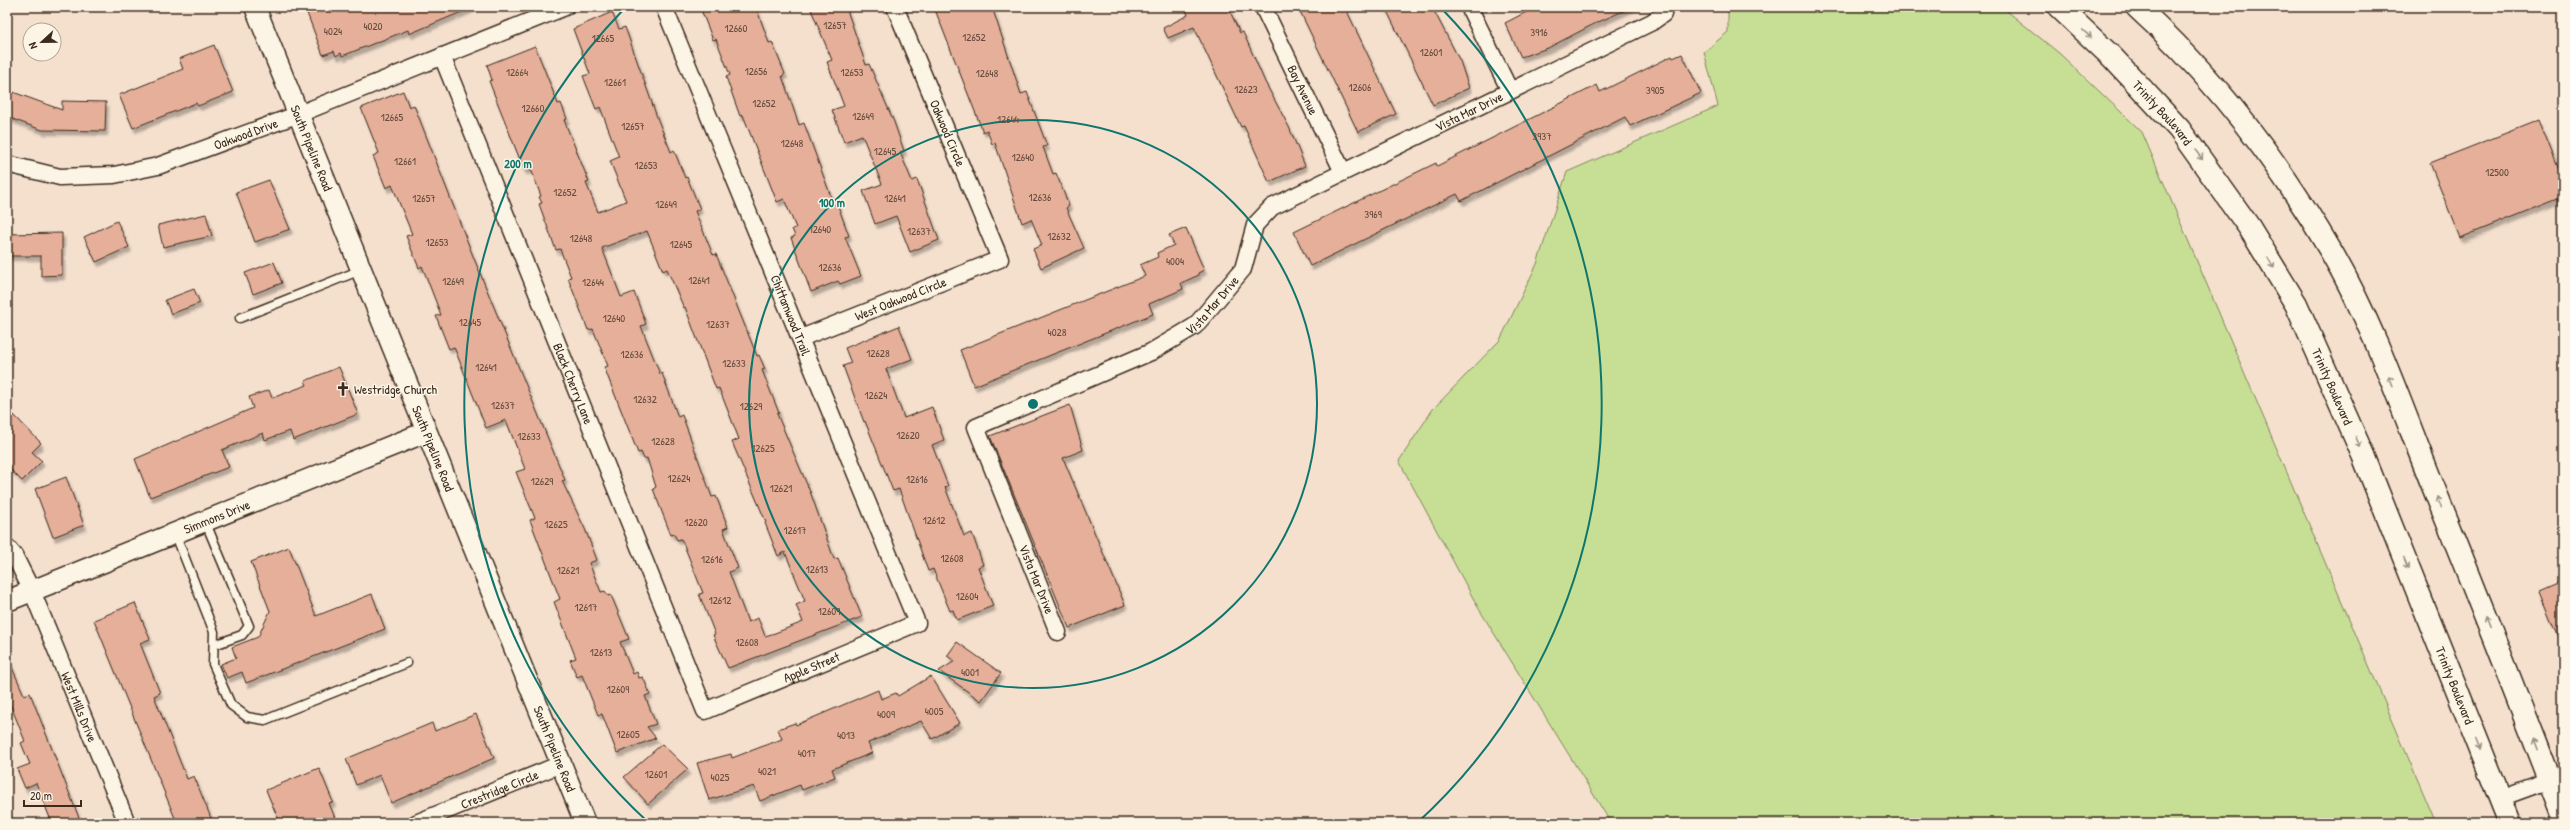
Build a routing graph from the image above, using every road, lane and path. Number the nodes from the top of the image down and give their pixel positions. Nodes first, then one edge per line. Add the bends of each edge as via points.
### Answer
1 (255, 7) edge
2 (565, 7) edge
3 (664, 7) edge
4 (895, 7) edge
5 (1263, 7) edge
6 (1469, 7) edge
7 (1662, 7) edge
8 (2059, 7) edge
9 (2137, 7) edge
10 (442, 56) junction
11 (1510, 91) junction
12 (298, 114) junction
13 (7, 164) edge
14 (1343, 172) junction
15 (1000, 259) joint
16 (361, 270) junction
17 (240, 318) dead end
18 (801, 338) junction
19 (426, 432) junction
20 (205, 521) junction
21 (175, 533) junction
22 (7, 547) edge
23 (32, 591) junction
24 (7, 602) edge
25 (917, 623) joint
26 (1058, 632) dead end
27 (214, 645) junction
28 (407, 663) dead end
29 (705, 711) joint
30 (561, 764) junction
31 (2556, 777) edge
32 (2500, 798) junction
33 (2563, 816) edge
34 (127, 823) edge
35 (416, 823) edge
36 (585, 823) edge
37 (2510, 823) edge

1 - 12 street, South Pipeline Road
2 - 10 street, Oakwood Drive
3 - 18 street, Chittamwood Trail
4 - 15 street, Oakwood Circle
5 - 14 street, Bay Avenue
6 - 11 street
7 - 11 street, Vista Mar Drive via 1663,14 1652,22
8 -> 32 main road, Trinity Boulevard via 2179,128 2250,227 2296,304 2363,455
31 -> 9 main road via 2497,644 2370,330 2333,254 2267,153 2214,83
10 - 12 street, Oakwood Drive
10 - 29 street, Black Cherry Lane
11 - 14 street, Vista Mar Drive
12 - 13 street, Oakwood Drive via 158,166 114,175 60,177
12 - 16 street, South Pipeline Road
14 - 26 street, Vista Mar Drive via 1272,207 1256,225 1243,269 1195,326 1151,352 976,427
15 - 18 street, West Oakwood Circle
16 - 17 lane
16 - 19 street, South Pipeline Road
18 - 25 street, Chittamwood Trail
19 - 20 street, Simmons Drive
19 - 30 street, South Pipeline Road
20 - 21 street, Simmons Drive
20 - 27 lane via 249,626 242,635
21 - 23 street, Simmons Drive
21 - 27 lane via 214,632
22 - 23 street, West Mills Drive via 14,555
23 - 24 street, Simmons Drive
23 - 34 street, West Mills Drive
25 - 29 street, Apple Street
27 - 28 lane via 213,664 231,705 246,717 265,720
30 - 35 street, Crestridge Circle
30 - 36 street, South Pipeline Road
31 - 32 street
31 - 33 main road
32 - 37 main road, Trinity Boulevard

